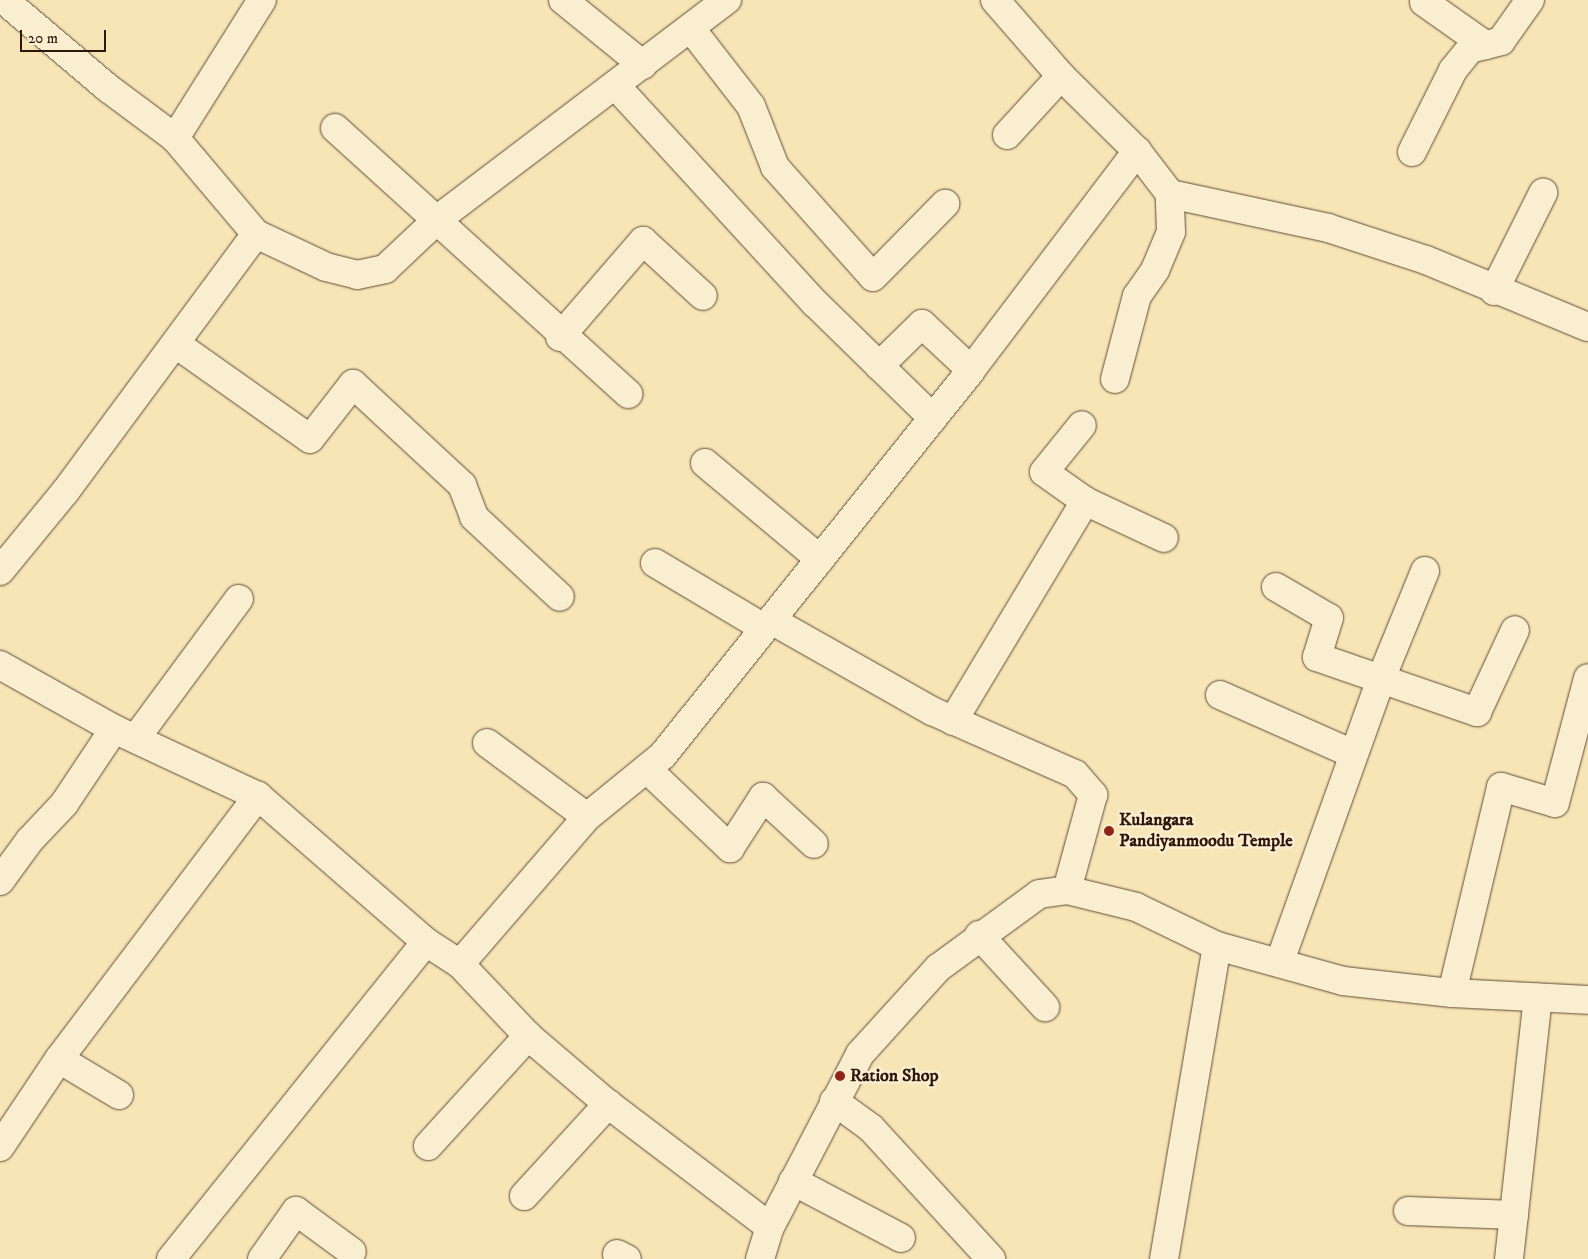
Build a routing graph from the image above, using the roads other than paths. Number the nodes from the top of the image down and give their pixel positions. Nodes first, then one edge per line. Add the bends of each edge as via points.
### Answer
1 (4, 0) edge
2 (262, 0) edge
3 (563, 0) edge
4 (727, 0) edge
5 (995, 0) edge
6 (1530, 0) edge
7 (1424, 2) dead end
8 (692, 30) junction
9 (1485, 45) junction
10 (643, 64) junction
11 (1061, 76) junction
12 (615, 85) junction
13 (335, 128) dead end
14 (1007, 136) dead end
15 (175, 138) junction
16 (1137, 151) junction
17 (1412, 152) dead end
18 (1543, 193) dead end
19 (1170, 194) junction
20 (945, 204) dead end
21 (438, 219) junction
22 (256, 234) junction
23 (1494, 291) junction
24 (703, 296) dead end
25 (1588, 327) edge
26 (560, 337) junction
27 (176, 344) junction
28 (879, 366) junction
29 (971, 370) junction
30 (1115, 379) dead end
31 (628, 394) dead end
32 (933, 418) junction
33 (1082, 425) dead end
34 (705, 463) dead end
35 (1084, 501) junction
36 (1164, 538) dead end
37 (820, 559) junction
38 (655, 562) dead end
39 (0, 571) edge
40 (1425, 571) dead end
41 (1276, 587) dead end
42 (560, 597) dead end
43 (239, 599) dead end
44 (768, 624) junction
45 (1514, 630) dead end
46 (0, 665) edge
47 (1588, 678) edge
48 (1381, 679) junction
49 (1220, 695) dead end
50 (953, 721) junction
51 (125, 734) junction
52 (487, 743) dead end
53 (1353, 754) junction
54 (647, 769) junction
55 (258, 796) junction
56 (587, 817) junction
57 (814, 844) dead end
58 (0, 881) edge
59 (1067, 890) junction
60 (979, 935) junction
61 (426, 942) junction
62 (1217, 946) junction
63 (1280, 961) junction
64 (460, 964) junction
65 (1452, 993) junction
66 (1538, 998) junction
67 (1588, 1000) edge
68 (1045, 1007) dead end
69 (528, 1036) junction
70 (59, 1059) junction
71 (119, 1095) dead end
72 (834, 1101) junction
73 (608, 1104) junction
74 (428, 1146) dead end
75 (0, 1147) edge
76 (793, 1181) junction
77 (524, 1196) dead end
78 (1408, 1211) dead end
79 (1514, 1215) junction
80 (770, 1227) junction
81 (901, 1238) dead end
82 (352, 1252) dead end
83 (171, 1259) edge
84 (262, 1259) edge
85 (760, 1259) edge
86 (991, 1259) edge
87 (1164, 1259) edge
88 (1509, 1259) edge

1 - 15 street via 108,89
2 - 15 street
3 - 10 street
4 - 8 street
5 - 11 street
6 - 9 street via 1501,41
7 - 9 street
8 - 10 street
8 - 20 street via 751,106 775,167 873,277
9 - 17 street via 1470,49 1453,70
10 - 12 street
11 - 14 street
11 - 16 street
12 - 21 street
12 - 28 street via 815,303
13 - 21 street
15 - 22 street
16 - 19 street
16 - 29 street
18 - 23 street
19 - 23 street via 1328,228 1426,260
19 - 30 street via 1171,232 1155,270 1137,296
21 - 22 street via 385,269 356,275 326,267
21 - 26 street
22 - 27 street
23 - 25 street
24 - 26 street via 642,242
26 - 31 street
27 - 39 street
27 - 42 street via 310,439 353,384 462,485 474,517
28 - 29 street via 922,324
28 - 32 street
29 - 32 street
32 - 37 street
33 - 35 street via 1044,472
34 - 37 street
35 - 36 street
35 - 50 street
37 - 44 street
38 - 44 street
40 - 48 street
41 - 48 street via 1329,618 1317,657
43 - 51 street
44 - 50 street
44 - 54 street
45 - 48 street via 1477,712
46 - 51 street
47 - 65 street via 1555,802 1501,787
48 - 53 street
49 - 53 street
50 - 59 street via 1075,774 1093,795
51 - 55 street
51 - 58 street via 30,840
52 - 56 street
53 - 63 street
54 - 56 street
54 - 57 street via 730,848 763,797
55 - 61 street
55 - 70 street
56 - 64 street
59 - 60 street via 1039,894
59 - 62 street via 1136,907
60 - 68 street
60 - 72 street via 938,968 860,1054
61 - 64 street
61 - 83 street
62 - 63 street
62 - 87 street
63 - 65 street via 1343,981
64 - 69 street
65 - 66 street
66 - 67 street
66 - 79 street
69 - 73 street
69 - 74 street
70 - 71 street
70 - 75 street
72 - 76 street
72 - 86 street via 871,1128
73 - 77 street
73 - 80 street
76 - 80 street
76 - 81 street
78 - 79 street
79 - 88 street
80 - 85 street
82 - 84 street via 296,1211

